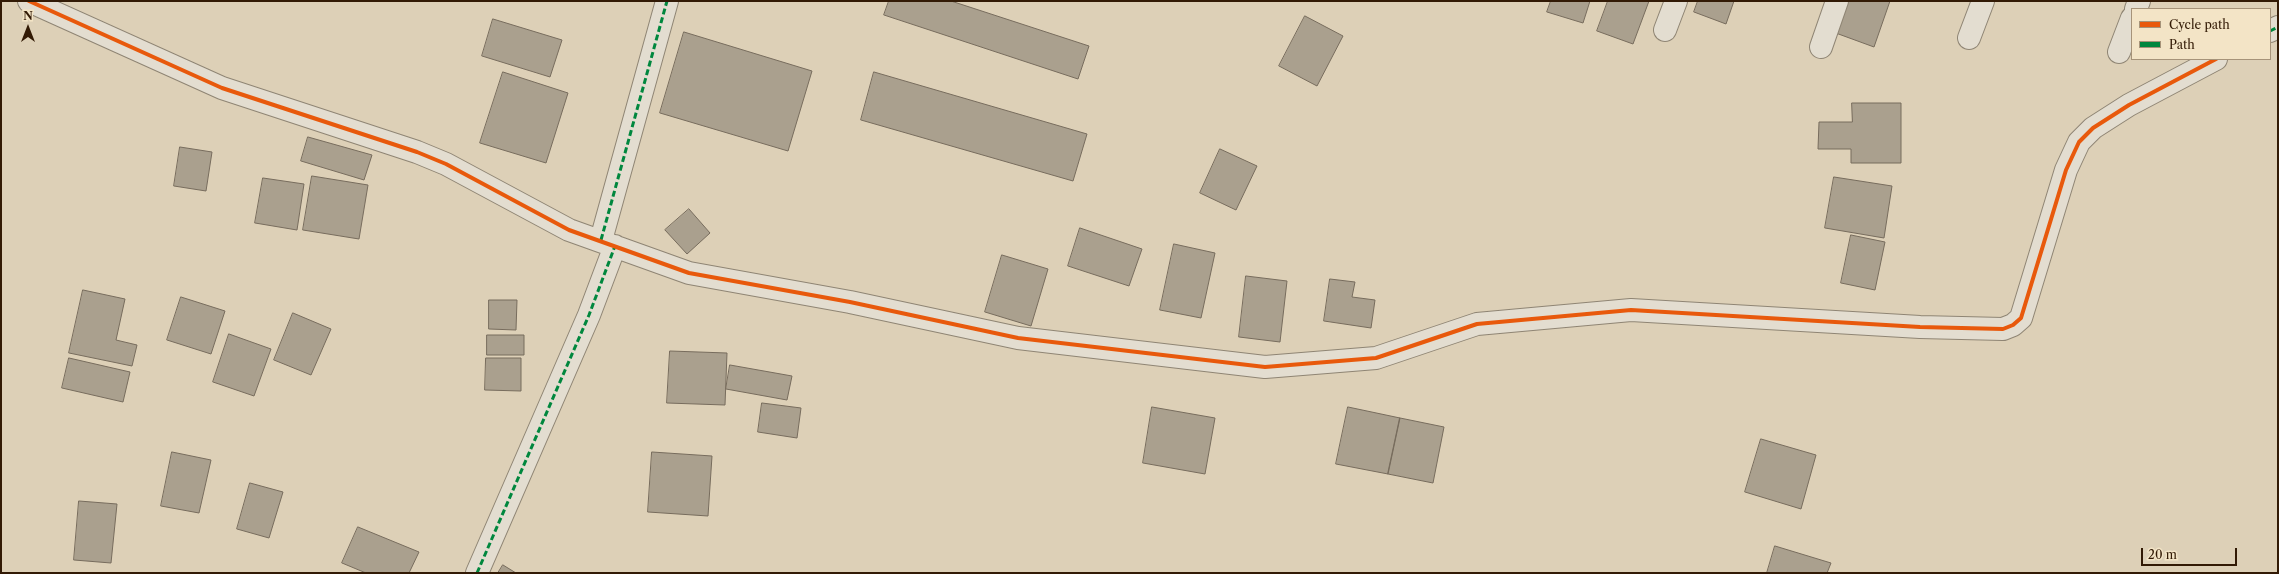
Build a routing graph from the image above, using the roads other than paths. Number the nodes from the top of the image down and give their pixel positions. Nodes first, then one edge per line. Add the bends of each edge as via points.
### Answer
1 (29, 1) edge
2 (667, 1) edge
3 (1676, 1) edge
4 (1837, 1) edge
5 (1983, 1) edge
6 (2131, 21) edge
7 (1665, 30) dead end
8 (1969, 38) dead end
9 (1821, 47) dead end
10 (2119, 52) dead end
11 (2214, 60) edge
12 (608, 243) junction
13 (477, 573) edge

1 - 12 street via 222,88 418,152 446,164 569,230
2 - 12 street
3 - 7 street
4 - 9 street
5 - 8 street
6 - 10 street
11 - 12 street via 2129,104 2093,128 2080,142 2066,170 2021,318 2003,329 1920,327 1631,310 1477,324 1376,358 1266,367 1018,338 850,302 689,273
12 - 13 street via 589,315

